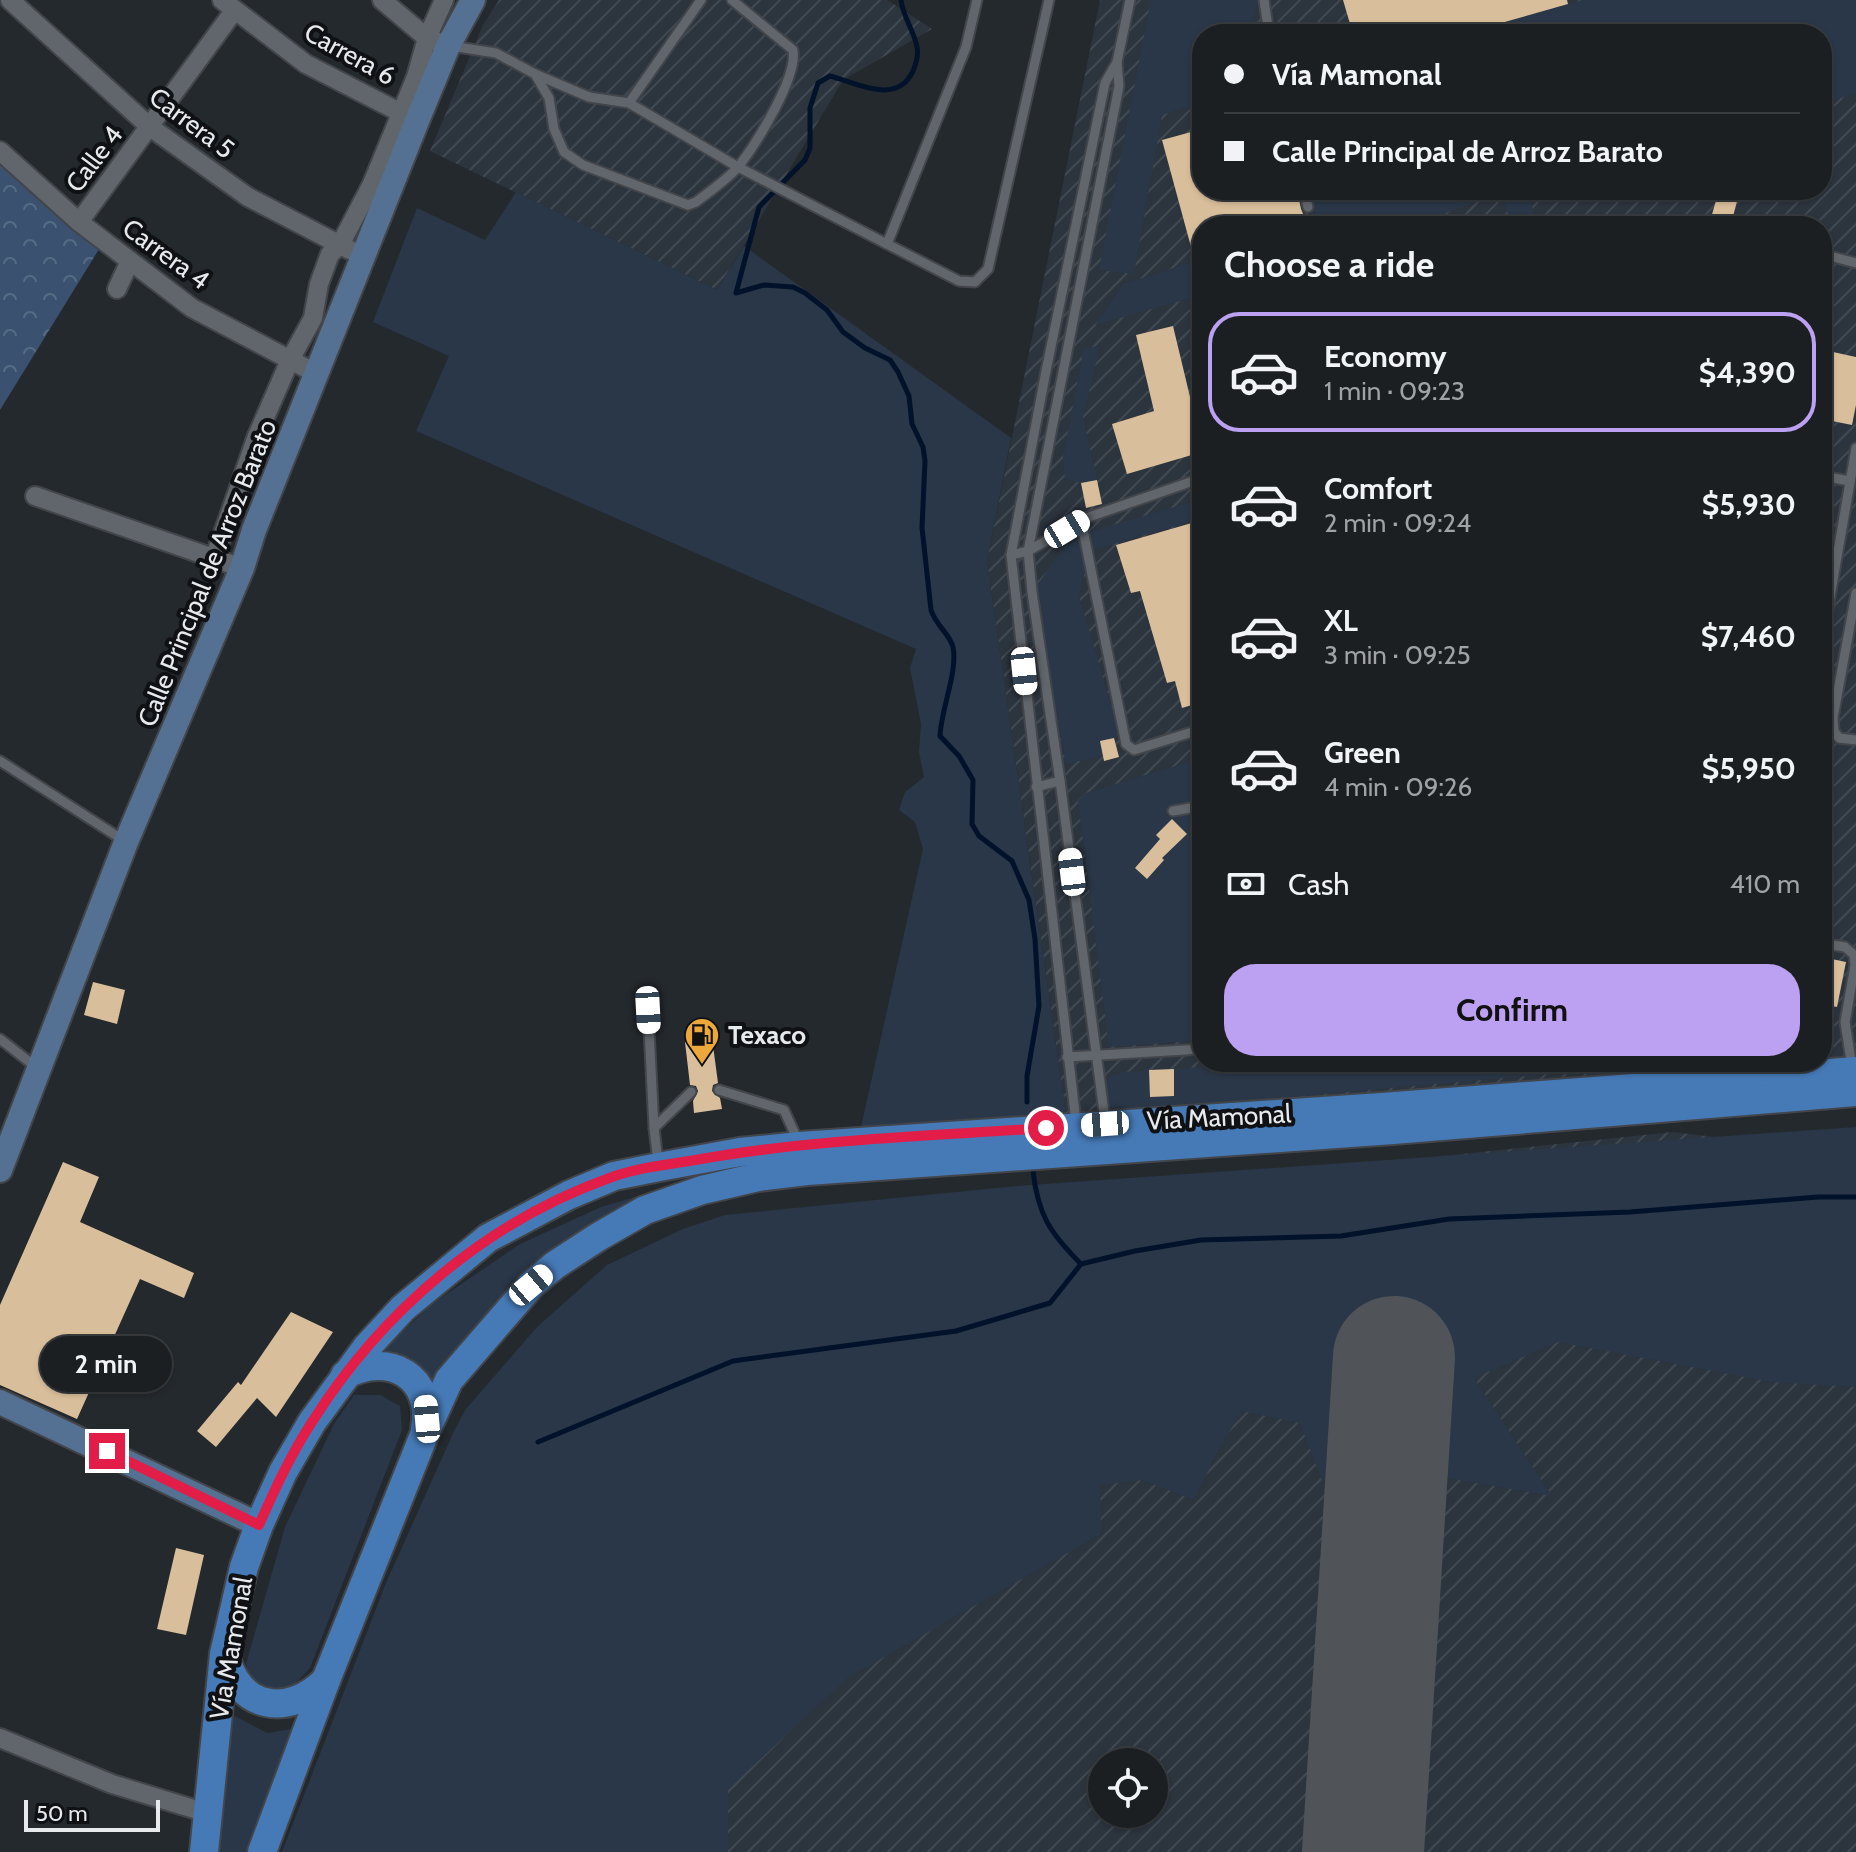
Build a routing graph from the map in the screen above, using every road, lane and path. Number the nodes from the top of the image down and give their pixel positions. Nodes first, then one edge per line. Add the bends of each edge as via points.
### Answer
1 (10, 0) edge
2 (382, 0) edge
3 (444, 0) edge
4 (473, 0) edge
5 (701, 0) edge
6 (732, 0) edge
7 (977, 0) edge
8 (1049, 0) edge
9 (1130, 0) edge
10 (1264, 0) edge
11 (228, 6) edge
12 (1268, 24) edge
13 (437, 42) junction
14 (1117, 62) junction
15 (535, 74) junction
16 (629, 103) junction
17 (409, 117) junction
18 (150, 127) junction
19 (0, 151) edge
20 (738, 167) junction
21 (1306, 200) edge
22 (1308, 207) dead end
23 (79, 222) junction
24 (887, 244) junction
25 (340, 245) junction
26 (363, 257) junction
27 (1832, 257) edge
28 (130, 261) junction
29 (1856, 263) edge
30 (117, 289) dead end
31 (290, 360) junction
32 (1046, 371) junction
33 (317, 374) junction
34 (1062, 374) junction
35 (1856, 448) edge
36 (1832, 478) edge
37 (1192, 481) edge
38 (1850, 481) junction
39 (35, 496) dead end
40 (1081, 520) junction
41 (1028, 551) junction
42 (1011, 555) junction
43 (214, 559) junction
44 (242, 568) junction
45 (1832, 585) edge
46 (1856, 593) edge
47 (1192, 732) edge
48 (1856, 740) edge
49 (0, 761) edge
50 (1060, 781) junction
51 (1036, 787) junction
52 (1192, 808) edge
53 (1173, 811) dead end
54 (126, 842) junction
55 (1832, 946) edge
56 (648, 1010) dead end
57 (0, 1039) edge
58 (1192, 1050) edge
59 (1095, 1056) junction
60 (1067, 1057) junction
61 (39, 1069) junction
62 (1855, 1078) edge
63 (719, 1090) dead end
64 (691, 1092) dead end
65 (1105, 1124) junction
66 (1077, 1126) junction
67 (654, 1128) junction
68 (800, 1146) junction
69 (659, 1167) junction
70 (0, 1170) edge
71 (345, 1375) junction
72 (0, 1402) edge
73 (424, 1435) junction
74 (259, 1525) junction
75 (224, 1654) junction
76 (326, 1680) junction
77 (0, 1738) edge
78 (207, 1813) junction
79 (204, 1852) edge
80 (262, 1852) edge

1 - 18 street, Carrera 5
2 - 13 street
3 - 13 street
4 - 13 street, Calle Principal de Arroz Barato
5 - 16 lane
6 - 20 lane via 793,50 794,59 787,87
7 - 24 lane via 966,47
8 - 24 lane via 988,269 975,282 959,281
9 - 14 lane
10 - 12 lane
11 - 17 street, Carrera 6 via 306,64
11 - 18 street, Calle 4
13 - 15 lane via 496,53
13 - 17 street, Calle Principal de Arroz Barato
14 - 32 lane via 1105,83
14 - 34 lane via 1119,86
15 - 16 lane via 589,97
15 - 20 lane via 549,98 564,152 583,165 688,205
16 - 20 lane
17 - 25 street
17 - 26 street, Calle Principal de Arroz Barato
18 - 23 street, Calle 4
18 - 25 street, Carrera 5 via 248,197
19 - 23 street, Carrera 4
20 - 24 lane
21 - 22 lane
23 - 28 street, Carrera 4
25 - 26 street, Carrera 5
25 - 31 street via 330,254 313,318
26 - 33 street, Calle Principal de Arroz Barato
27 - 29 lane
28 - 30 street
28 - 31 street, Carrera 4 via 192,308
31 - 33 street, Carrera 4
31 - 43 street
32 - 34 lane
32 - 42 lane
33 - 44 street, Calle Principal de Arroz Barato
34 - 41 lane
35 - 38 lane
36 - 38 lane
37 - 40 lane
38 - 45 lane
39 - 43 street
40 - 41 lane
40 - 47 lane via 1127,747 1134,750
41 - 42 lane
41 - 50 lane
42 - 51 lane
43 - 44 street
44 - 54 street, Calle Principal de Arroz Barato
46 - 48 lane via 1833,718 1839,738
49 - 54 lane
50 - 51 lane
50 - 59 lane
51 - 60 lane
52 - 53 lane
54 - 61 street, Calle Principal de Arroz Barato
55 - 62 lane via 1850,950 1855,965 1846,988 1845,1022
56 - 67 lane
57 - 61 lane
58 - 59 lane
59 - 60 lane
59 - 65 lane
60 - 66 lane
61 - 70 street, Calle Principal de Arroz Barato
62 - 65 main road, Vía Mamonal via 1759,1074 1382,1107
62 - 73 main road, Vía Mamonal via 1377,1131 807,1171 702,1190 645,1210 531,1285 449,1380
63 - 68 lane via 784,1110
64 - 67 lane
65 - 66 main road, Vía Mamonal
66 - 68 main road, Vía Mamonal
67 - 69 lane
68 - 69 main road, Vía Mamonal
69 - 71 main road, Vía Mamonal via 614,1176 488,1238 403,1308
71 - 73 main road via 376,1364 407,1375 425,1402
71 - 74 main road, Vía Mamonal via 290,1459
72 - 74 street
73 - 76 main road, Vía Mamonal
74 - 75 main road, Vía Mamonal
75 - 76 main road via 245,1693 273,1704 303,1699
75 - 78 main road, Vía Mamonal
76 - 80 main road, Vía Mamonal
77 - 78 street via 112,1784
78 - 79 main road, Vía Mamonal

